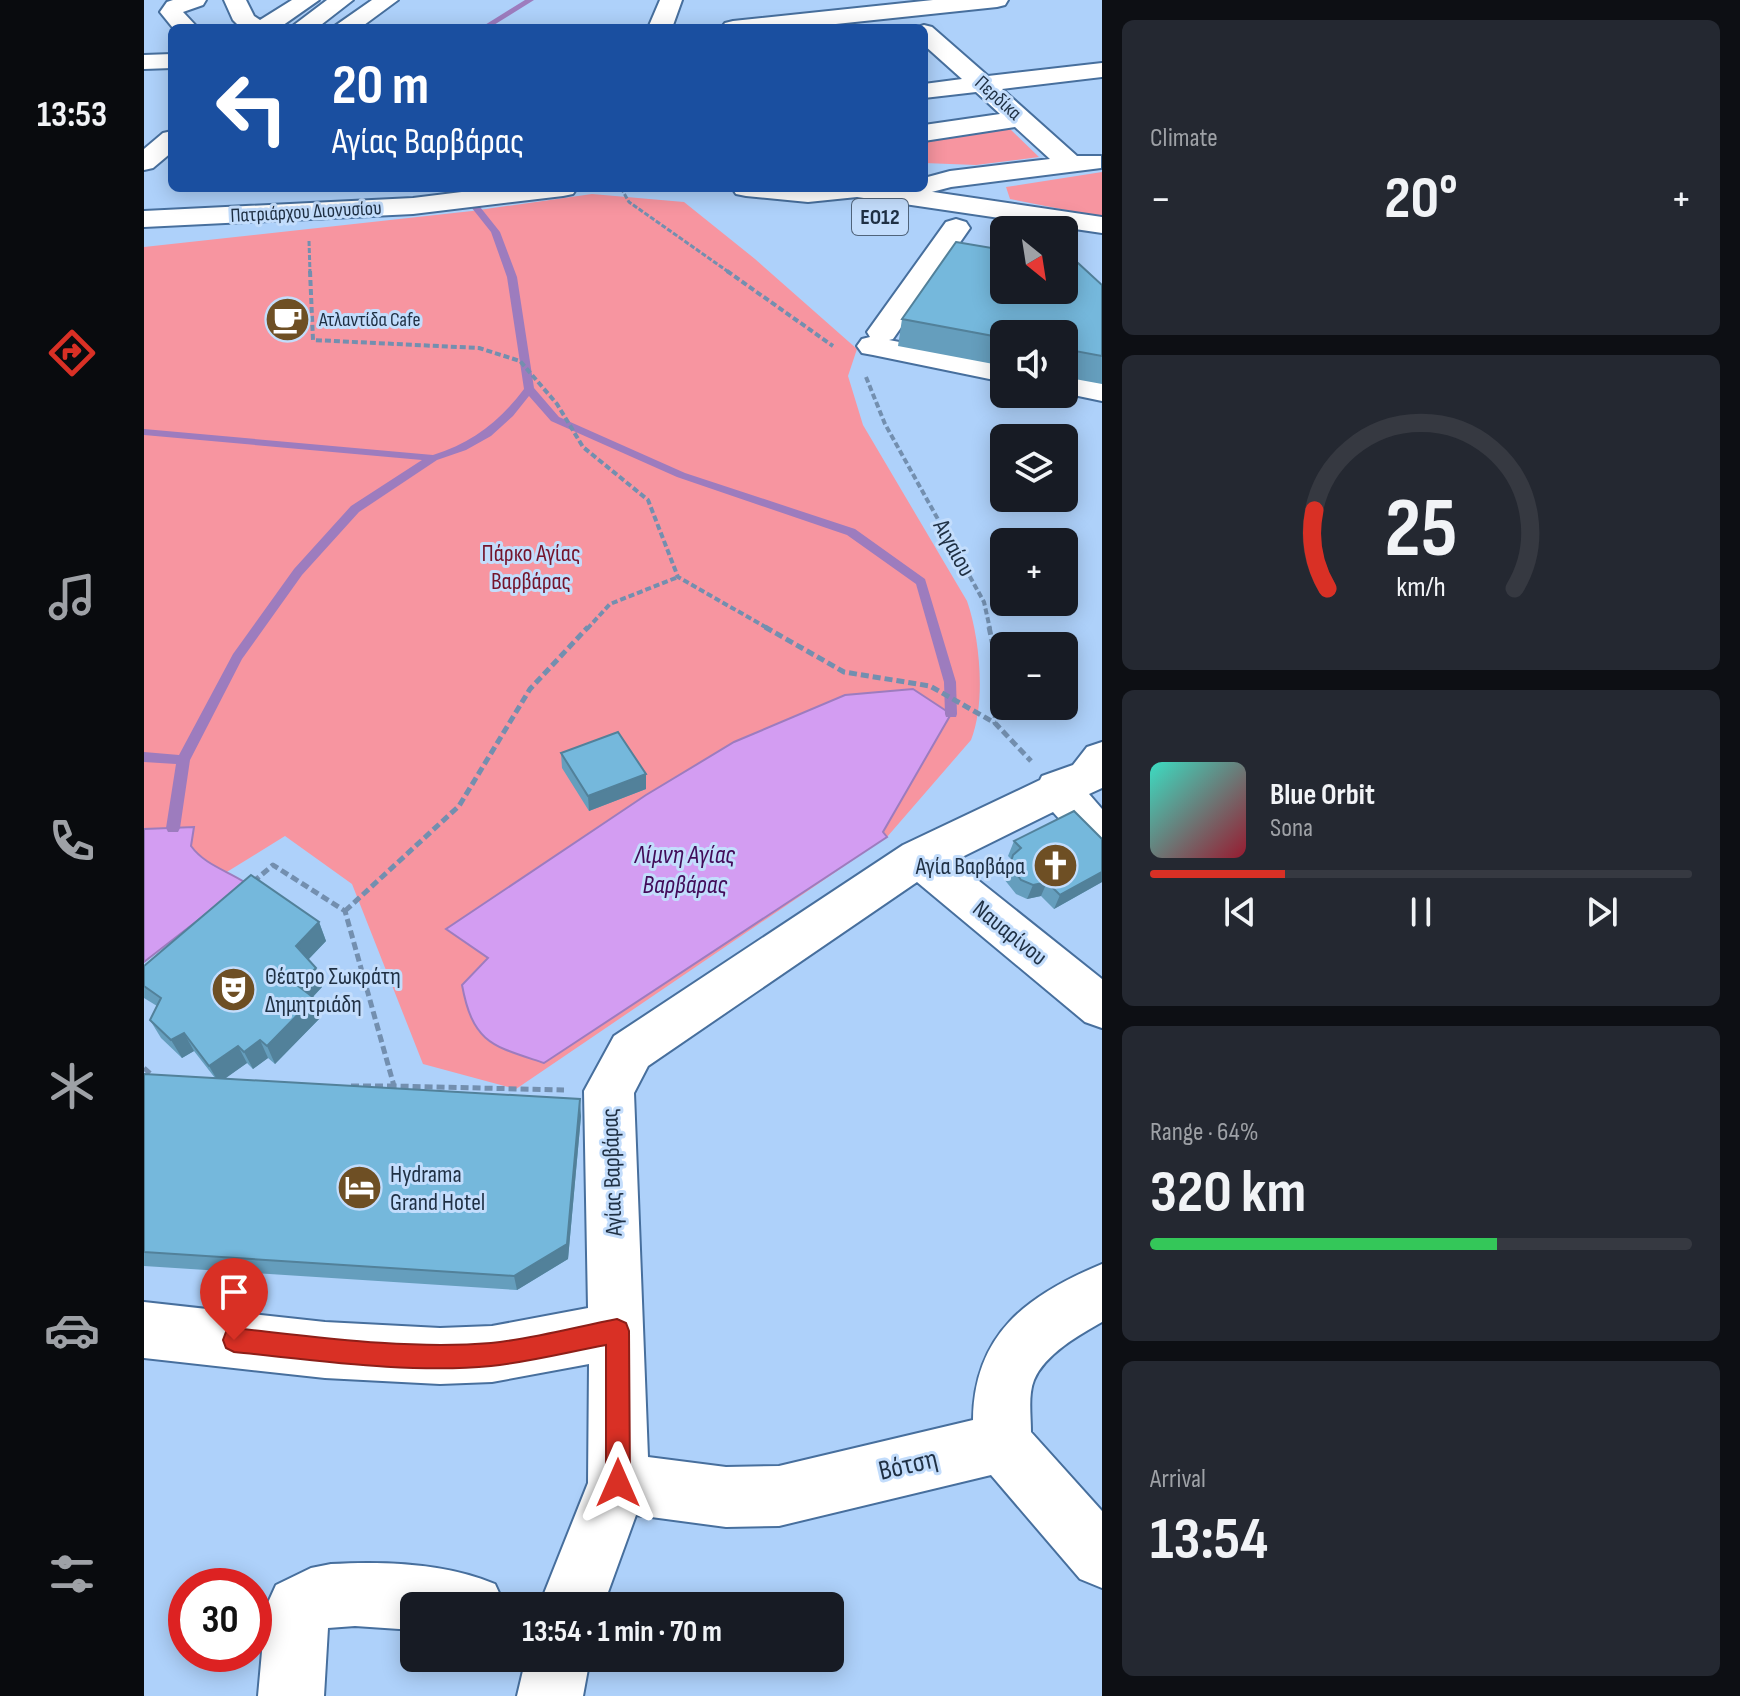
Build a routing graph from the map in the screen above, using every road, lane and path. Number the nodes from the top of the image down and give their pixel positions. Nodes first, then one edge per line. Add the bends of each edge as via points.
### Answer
1 (195, 0) edge
2 (235, 0) edge
3 (308, 0) edge
4 (342, 0) edge
5 (387, 0) edge
6 (671, 0) edge
7 (997, 0) edge
8 (894, 5) edge
9 (182, 24) edge
10 (252, 24) edge
11 (267, 24) edge
12 (308, 24) edge
13 (350, 24) edge
14 (662, 24) edge
15 (761, 24) edge
16 (915, 24) edge
17 (928, 35) edge
18 (168, 60) edge
19 (144, 62) edge
20 (1102, 70) edge
21 (981, 84) junction
22 (928, 91) edge
23 (1020, 119) junction
24 (928, 132) edge
25 (1102, 161) edge
26 (1072, 165) junction
27 (928, 185) edge
28 (196, 192) edge
29 (534, 192) edge
30 (624, 192) edge
31 (794, 192) edge
32 (828, 192) edge
33 (913, 192) edge
34 (808, 194) junction
35 (261, 215) junction
36 (144, 219) edge
37 (1102, 225) edge
38 (956, 228) junction
39 (990, 233) edge
40 (309, 241) dead end
41 (1078, 246) edge
42 (1102, 250) edge
43 (873, 349) junction
44 (990, 370) edge
45 (1078, 386) edge
46 (1102, 391) edge
47 (678, 577) junction
48 (995, 723) junction
49 (1102, 758) edge
50 (1057, 788) junction
51 (1102, 838) edge
52 (919, 858) junction
53 (249, 885) edge
54 (345, 911) junction
55 (1102, 1007) edge
56 (144, 1068) edge
57 (166, 1079) edge
58 (348, 1086) edge
59 (394, 1086) junction
60 (609, 1091) junction
61 (1102, 1292) edge
62 (144, 1330) edge
63 (617, 1331) junction
64 (1002, 1443) junction
65 (618, 1483) junction
66 (1102, 1557) edge
67 (576, 1592) edge
68 (400, 1599) edge
69 (555, 1672) edge
70 (291, 1696) edge
71 (550, 1696) edge

1 - 9 street via 171,12
2 - 10 street
3 - 11 street
4 - 12 street
5 - 13 street
6 - 14 street
7 - 8 street
8 - 15 street
8 - 16 street, Περδίκα
17 - 21 street, Περδίκα
18 - 19 street
20 - 21 street
21 - 22 street
21 - 23 street, Περδίκα
23 - 24 street
23 - 26 street, Περδίκα
25 - 26 street
26 - 27 street
28 - 35 street via 229,208
29 - 35 street, Πατριάρχου Διονυσίου
30 - 43 path via 636,207
31 - 34 street, ΕΟ12
32 - 34 street, ΕΟ12
33 - 37 street, ΕΟ12
34 - 38 street, ΕΟ12 via 845,212
35 - 36 street, Πατριάρχου Διονυσίου
38 - 39 street, ΕΟ12
38 - 43 street
40 - 47 path via 313,340 479,348 520,361 557,404 583,447 648,500
41 - 42 street
43 - 44 street
43 - 48 path, Αιγαίου via 885,424 984,602 997,664
45 - 46 street
47 - 48 path via 844,672 930,686
47 - 54 path via 610,604 530,689 459,806
48 - 50 path
49 - 50 street, Αγίας Βαρβάρας via 1088,776
50 - 51 street
50 - 52 street, Αγίας Βαρβάρας
52 - 55 street, Ναυαρίνου
52 - 60 street, Αγίας Βαρβάρας via 631,1051
53 - 54 path via 273,865
54 - 59 path
56 - 57 path via 151,1076
58 - 59 path
59 - 60 path
60 - 63 street, Αγίας Βαρβάρας
61 - 64 street via 1064,1310 1034,1335 1011,1366 1003,1389
62 - 63 street via 325,1350 440,1356 492,1354
63 - 65 street, Αγίας Βαρβάρας
64 - 65 street, Βότση via 779,1496 726,1497
64 - 66 street
65 - 67 street
68 - 70 street via 339,1593 305,1600 298,1607
69 - 71 street

